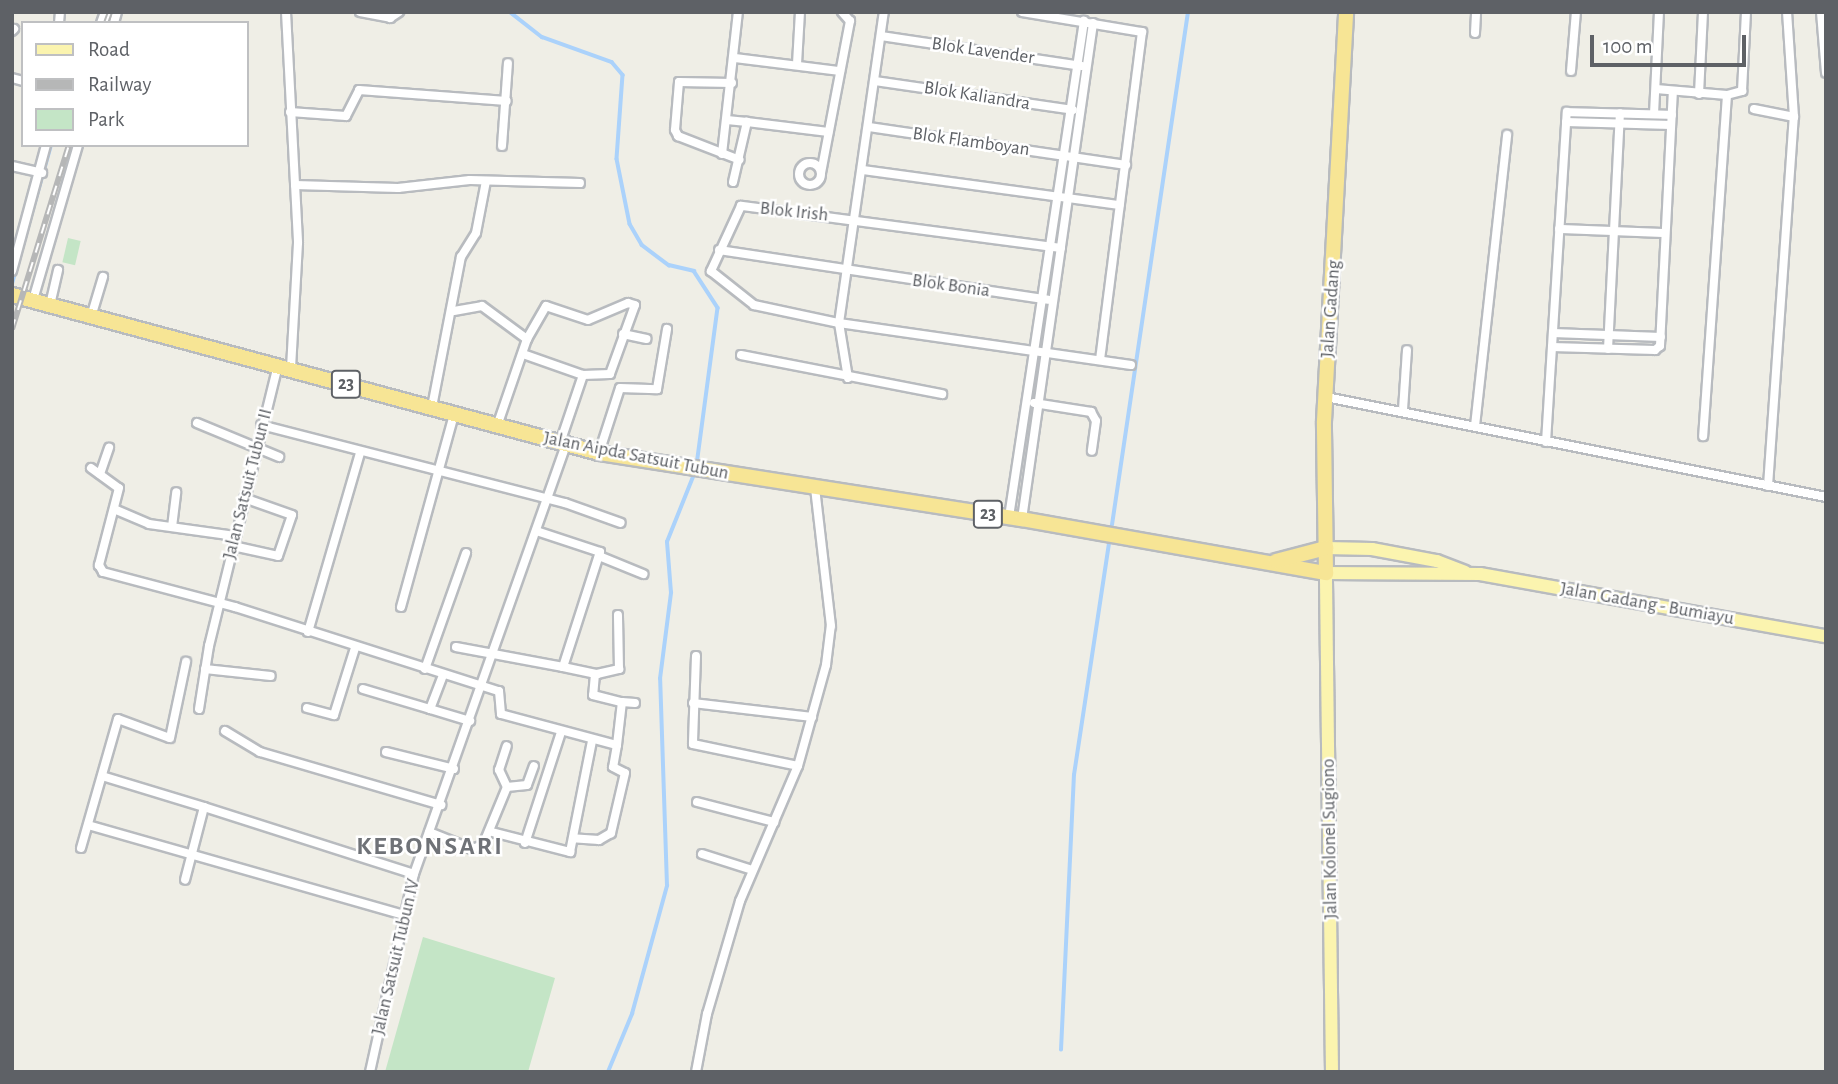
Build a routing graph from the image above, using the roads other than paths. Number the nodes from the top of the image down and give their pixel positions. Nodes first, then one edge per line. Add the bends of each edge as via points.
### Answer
1 (286, 12) edge
2 (360, 12) edge
3 (399, 12) edge
4 (738, 12) edge
5 (800, 12) edge
6 (842, 12) edge
7 (884, 12) edge
8 (1022, 12) edge
9 (1346, 12) edge
10 (1476, 12) edge
11 (1576, 12) edge
12 (1659, 12) edge
13 (1703, 12) edge
14 (1746, 12) edge
15 (1787, 12) edge
16 (1821, 12) edge
17 (1088, 22) junction
18 (1475, 33) dead end
19 (881, 36) junction
20 (735, 58) junction
21 (508, 63) dead end
22 (797, 64) junction
23 (1081, 65) junction
24 (840, 71) junction
25 (1571, 71) dead end
26 (1826, 73) edge
27 (875, 81) junction
28 (732, 83) junction
29 (1656, 89) junction
30 (1673, 92) junction
31 (1699, 94) junction
32 (1727, 95) junction
33 (507, 101) junction
34 (1754, 109) dead end
35 (1070, 110) junction
36 (290, 112) junction
37 (1079, 112) junction
38 (1620, 113) junction
39 (1654, 114) junction
40 (1672, 115) junction
41 (1794, 117) junction
42 (727, 120) junction
43 (747, 122) junction
44 (1566, 122) junction
45 (1620, 124) junction
46 (1671, 125) junction
47 (869, 127) junction
48 (828, 132) junction
49 (1507, 135) dead end
50 (502, 146) dead end
51 (46, 147) edge
52 (77, 147) edge
53 (825, 150) junction
54 (722, 154) junction
55 (1068, 156) junction
56 (740, 160) junction
57 (808, 163) junction
58 (1126, 165) junction
59 (12, 166) edge
60 (863, 170) junction
61 (42, 173) junction
62 (821, 173) junction
63 (486, 181) junction
64 (733, 182) dead end
65 (580, 183) dead end
66 (295, 185) junction
67 (1062, 199) junction
68 (1120, 205) junction
69 (855, 218) junction
70 (1559, 229) junction
71 (1614, 232) junction
72 (1665, 233) junction
73 (17, 238) edge
74 (1051, 247) junction
75 (1061, 248) junction
76 (719, 250) junction
77 (58, 270) dead end
78 (12, 271) edge
79 (848, 272) junction
80 (103, 277) dead end
81 (12, 295) edge
82 (1044, 299) junction
83 (33, 300) junction
84 (1054, 300) junction
85 (50, 305) junction
86 (454, 311) junction
87 (91, 317) junction
88 (839, 323) junction
89 (667, 328) dead end
90 (623, 334) junction
91 (1553, 334) junction
92 (1609, 336) junction
93 (1661, 337) junction
94 (646, 339) dead end
95 (527, 340) junction
96 (1552, 348) junction
97 (1608, 349) junction
98 (1042, 350) junction
99 (1407, 350) dead end
100 (523, 354) junction
101 (741, 355) dead end
102 (1100, 359) junction
103 (1131, 365) dead end
104 (284, 368) junction
105 (583, 375) junction
106 (848, 379) junction
107 (942, 394) dead end
108 (1325, 397) junction
109 (1029, 402) junction
110 (1039, 403) junction
111 (432, 407) junction
112 (1403, 411) junction
113 (454, 414) junction
114 (197, 423) dead end
115 (261, 425) junction
116 (497, 426) junction
117 (1475, 426) junction
118 (1703, 436) dead end
119 (1546, 442) junction
120 (563, 443) junction
121 (256, 447) junction
122 (109, 449) dead end
123 (1092, 451) dead end
124 (360, 453) junction
125 (599, 453) junction
126 (279, 457) dead end
127 (91, 468) dead end
128 (437, 471) junction
129 (100, 474) junction
130 (1768, 486) junction
131 (816, 488) junction
132 (176, 492) dead end
133 (1826, 497) edge
134 (244, 498) junction
135 (549, 500) junction
136 (114, 509) junction
137 (1016, 518) junction
138 (621, 523) dead end
139 (172, 527) junction
140 (536, 531) junction
141 (235, 536) junction
142 (233, 546) junction
143 (1326, 548) junction
144 (466, 553) dead end
145 (599, 556) junction
146 (1272, 562) junction
147 (1326, 573) junction
148 (1468, 573) junction
149 (643, 574) dead end
150 (219, 603) junction
151 (401, 607) dead end
152 (1326, 607) joint
153 (618, 615) dead end
154 (308, 632) junction
155 (1826, 636) edge
156 (456, 647) dead end
157 (355, 648) junction
158 (493, 653) junction
159 (696, 656) dead end
160 (186, 662) dead end
161 (563, 667) junction
162 (205, 669) junction
163 (425, 669) junction
164 (595, 674) junction
165 (443, 675) junction
166 (271, 676) dead end
167 (481, 686) junction
168 (363, 689) dead end
169 (622, 702) junction
170 (693, 703) junction
171 (635, 704) dead end
172 (307, 708) dead end
173 (198, 709) dead end
174 (430, 709) junction
175 (812, 717) junction
176 (470, 721) junction
177 (225, 731) dead end
178 (561, 732) junction
179 (592, 741) junction
180 (617, 745) junction
181 (507, 746) dead end
182 (386, 752) dead end
183 (534, 766) dead end
184 (799, 766) junction
185 (454, 769) junction
186 (102, 776) junction
187 (507, 787) junction
188 (697, 803) dead end
189 (441, 805) junction
190 (204, 807) junction
191 (774, 822) junction
192 (88, 825) junction
193 (429, 832) junction
194 (492, 832) junction
195 (573, 838) junction
196 (525, 843) junction
197 (81, 848) dead end
198 (702, 854) dead end
199 (191, 858) junction
200 (752, 870) junction
201 (414, 874) junction
202 (185, 880) dead end
203 (403, 915) junction
204 (370, 1072) edge
205 (696, 1072) edge
206 (1332, 1072) edge

1 - 36 street, Jalan Satsuit Tubun II
2 - 3 street via 390,18
4 - 20 street
5 - 22 street
6 - 24 street via 850,21
7 - 19 street
8 - 17 street
9 - 108 highway, Jalan Gadang
10 - 18 street
11 - 25 street
12 - 29 street
13 - 31 street
14 - 32 street via 1742,91
15 - 41 street
16 - 26 street
17 - 23 street
17 - 58 street via 1139,30 1143,36
19 - 23 street, Blok Lavender
19 - 27 street
20 - 22 street
20 - 28 street
21 - 33 street
22 - 24 street
23 - 35 street
23 - 37 street
24 - 48 street
27 - 35 street, Blok Kaliandra
27 - 47 street
28 - 42 street
28 - 54 street via 684,80 678,85 676,134
29 - 30 street
29 - 39 street
30 - 31 street
30 - 40 street
31 - 32 street
32 - 118 street
33 - 36 street via 359,90 346,116
33 - 50 street
34 - 41 street
35 - 37 street, Blok Kaliandra
35 - 55 street
36 - 66 street, Jalan Satsuit Tubun II
37 - 55 street
38 - 39 street
38 - 44 street via 1569,111
38 - 45 street
39 - 40 street
40 - 46 street
41 - 130 street
42 - 43 street
42 - 54 street
43 - 48 street
43 - 56 street
44 - 45 street
44 - 70 street
45 - 46 street
45 - 71 street
46 - 72 street
47 - 55 street, Blok Flamboyan
47 - 60 street
48 - 53 street
49 - 117 street
51 - 61 street
52 - 83 street
53 - 57 street
53 - 62 street
54 - 56 street
55 - 58 street, Blok Flamboyan
55 - 67 street
56 - 64 street
57 - 62 street
57 - 62 street via 799,173 803,182 816,183
58 - 68 street
59 - 61 street
60 - 67 street
60 - 69 street
61 - 73 street
63 - 65 street
63 - 66 street via 398,188
63 - 86 street via 476,233 461,257
66 - 104 street, Jalan Satsuit Tubun II via 298,265
67 - 68 street
67 - 74 street
67 - 75 street
68 - 102 street
69 - 74 street
69 - 76 street, Blok Irish via 741,206
69 - 79 street
70 - 71 street
70 - 91 street
71 - 72 street
71 - 92 street
72 - 93 street
73 - 78 street
74 - 75 street
74 - 82 street
75 - 84 street
76 - 79 street, Blok Bonia
76 - 88 street via 711,271 754,305
77 - 85 street
79 - 82 street, Blok Bonia
79 - 88 street
80 - 87 street
81 - 83 highway, Jalan Aipda Satsuit Tubun / 23
82 - 84 street, Blok Bonia
82 - 98 street
83 - 85 highway, Jalan Aipda Satsuit Tubun / 23
84 - 98 street
85 - 87 highway, Jalan Aipda Satsuit Tubun / 23
86 - 95 street via 482,306
86 - 111 street
87 - 104 highway, Jalan Aipda Satsuit Tubun / 23
88 - 98 street
88 - 106 street
89 - 125 street via 657,389 620,388
90 - 94 street
90 - 95 street via 632,303 588,320 546,306
90 - 105 street via 610,374
91 - 92 street
91 - 96 street
92 - 93 street
92 - 97 street
93 - 97 street via 1655,350
95 - 100 street
96 - 97 street
96 - 119 street
98 - 102 street
98 - 109 street
98 - 110 street
99 - 112 street
100 - 105 street
100 - 116 street
101 - 106 street
102 - 103 street
104 - 111 highway, Jalan Aipda Satsuit Tubun / 23
104 - 115 street, Jalan Satsuit Tubun II
105 - 120 street, Jalan Satsuit Tubun IV
106 - 107 street
108 - 112 street
108 - 143 highway, Jalan Gadang
109 - 110 street
109 - 137 street
110 - 123 street via 1091,412 1096,421
110 - 137 street
111 - 113 highway, Jalan Aipda Satsuit Tubun / 23
112 - 117 street
113 - 116 highway, Jalan Aipda Satsuit Tubun / 23
113 - 128 street
114 - 121 street
115 - 121 street, Jalan Satsuit Tubun II
115 - 124 street
116 - 120 highway, Jalan Aipda Satsuit Tubun / 23
117 - 119 street
119 - 130 street
120 - 125 highway, Jalan Aipda Satsuit Tubun / 23
120 - 135 street, Jalan Satsuit Tubun IV
121 - 126 street
121 - 134 street, Jalan Satsuit Tubun II
122 - 129 street
124 - 128 street
124 - 154 street
125 - 131 highway, Jalan Aipda Satsuit Tubun / 23
127 - 129 street
128 - 135 street
128 - 151 street
129 - 136 street via 119,488
130 - 133 street
131 - 137 highway, Jalan Aipda Satsuit Tubun / 23
131 - 175 street via 831,626
132 - 139 street
134 - 141 street, Jalan Satsuit Tubun II
134 - 142 street via 292,515 276,557
135 - 138 street
135 - 140 street, Jalan Satsuit Tubun IV
136 - 139 street via 149,524
136 - 150 street via 101,570
137 - 146 highway, Jalan Aipda Satsuit Tubun / 23
139 - 141 street
140 - 145 street via 597,550
140 - 158 street, Jalan Satsuit Tubun IV
141 - 142 street, Jalan Satsuit Tubun II
142 - 150 street, Jalan Satsuit Tubun II
143 - 146 highway, Jalan Aipda Satsuit Tubun / 23
143 - 147 highway, Jalan Gadang
143 - 148 main road, Jalan Gadang - Bumiayu via 1385,551 1437,561
144 - 163 street
145 - 149 street
145 - 161 street
146 - 147 highway, Jalan Aipda Satsuit Tubun / 23
147 - 148 main road, Jalan Gadang - Bumiayu
147 - 152 main road, Jalan Gadang
148 - 155 main road, Jalan Gadang - Bumiayu
150 - 154 street
150 - 162 street, Jalan Satsuit Tubun II
152 - 206 main road, Jalan Kolonel Sugiono
153 - 164 street via 621,665 615,671
154 - 157 street
156 - 158 street
157 - 163 street
157 - 172 street via 334,715
158 - 161 street
158 - 167 street, Jalan Satsuit Tubun IV
159 - 170 street
160 - 186 street via 170,738 120,718
161 - 164 street
162 - 166 street
162 - 173 street, Jalan Satsuit Tubun II
163 - 165 street
164 - 169 street via 593,695
165 - 167 street
165 - 174 street
167 - 176 street, Jalan Satsuit Tubun IV
167 - 178 street via 502,692 499,713
168 - 174 street
169 - 171 street
169 - 180 street
170 - 175 street
170 - 184 street via 690,733 697,747
174 - 176 street
175 - 184 street
176 - 185 street, Jalan Satsuit Tubun IV
177 - 189 street via 260,752
178 - 179 street
178 - 196 street
179 - 180 street
179 - 195 street
180 - 195 street via 613,767 625,773 611,833 599,840
181 - 187 street via 499,773
182 - 185 street
183 - 187 street via 527,786
184 - 191 street
185 - 189 street, Jalan Satsuit Tubun IV
186 - 190 street
186 - 192 street
187 - 194 street
188 - 191 street
189 - 193 street, Jalan Satsuit Tubun IV
190 - 199 street
190 - 201 street
191 - 200 street
192 - 197 street
192 - 199 street
193 - 194 street via 472,849
193 - 201 street, Jalan Satsuit Tubun IV
194 - 196 street
195 - 196 street via 568,853
198 - 200 street
199 - 202 street
199 - 203 street
200 - 205 street via 716,979
201 - 203 street, Jalan Satsuit Tubun IV
203 - 204 street, Jalan Satsuit Tubun IV

